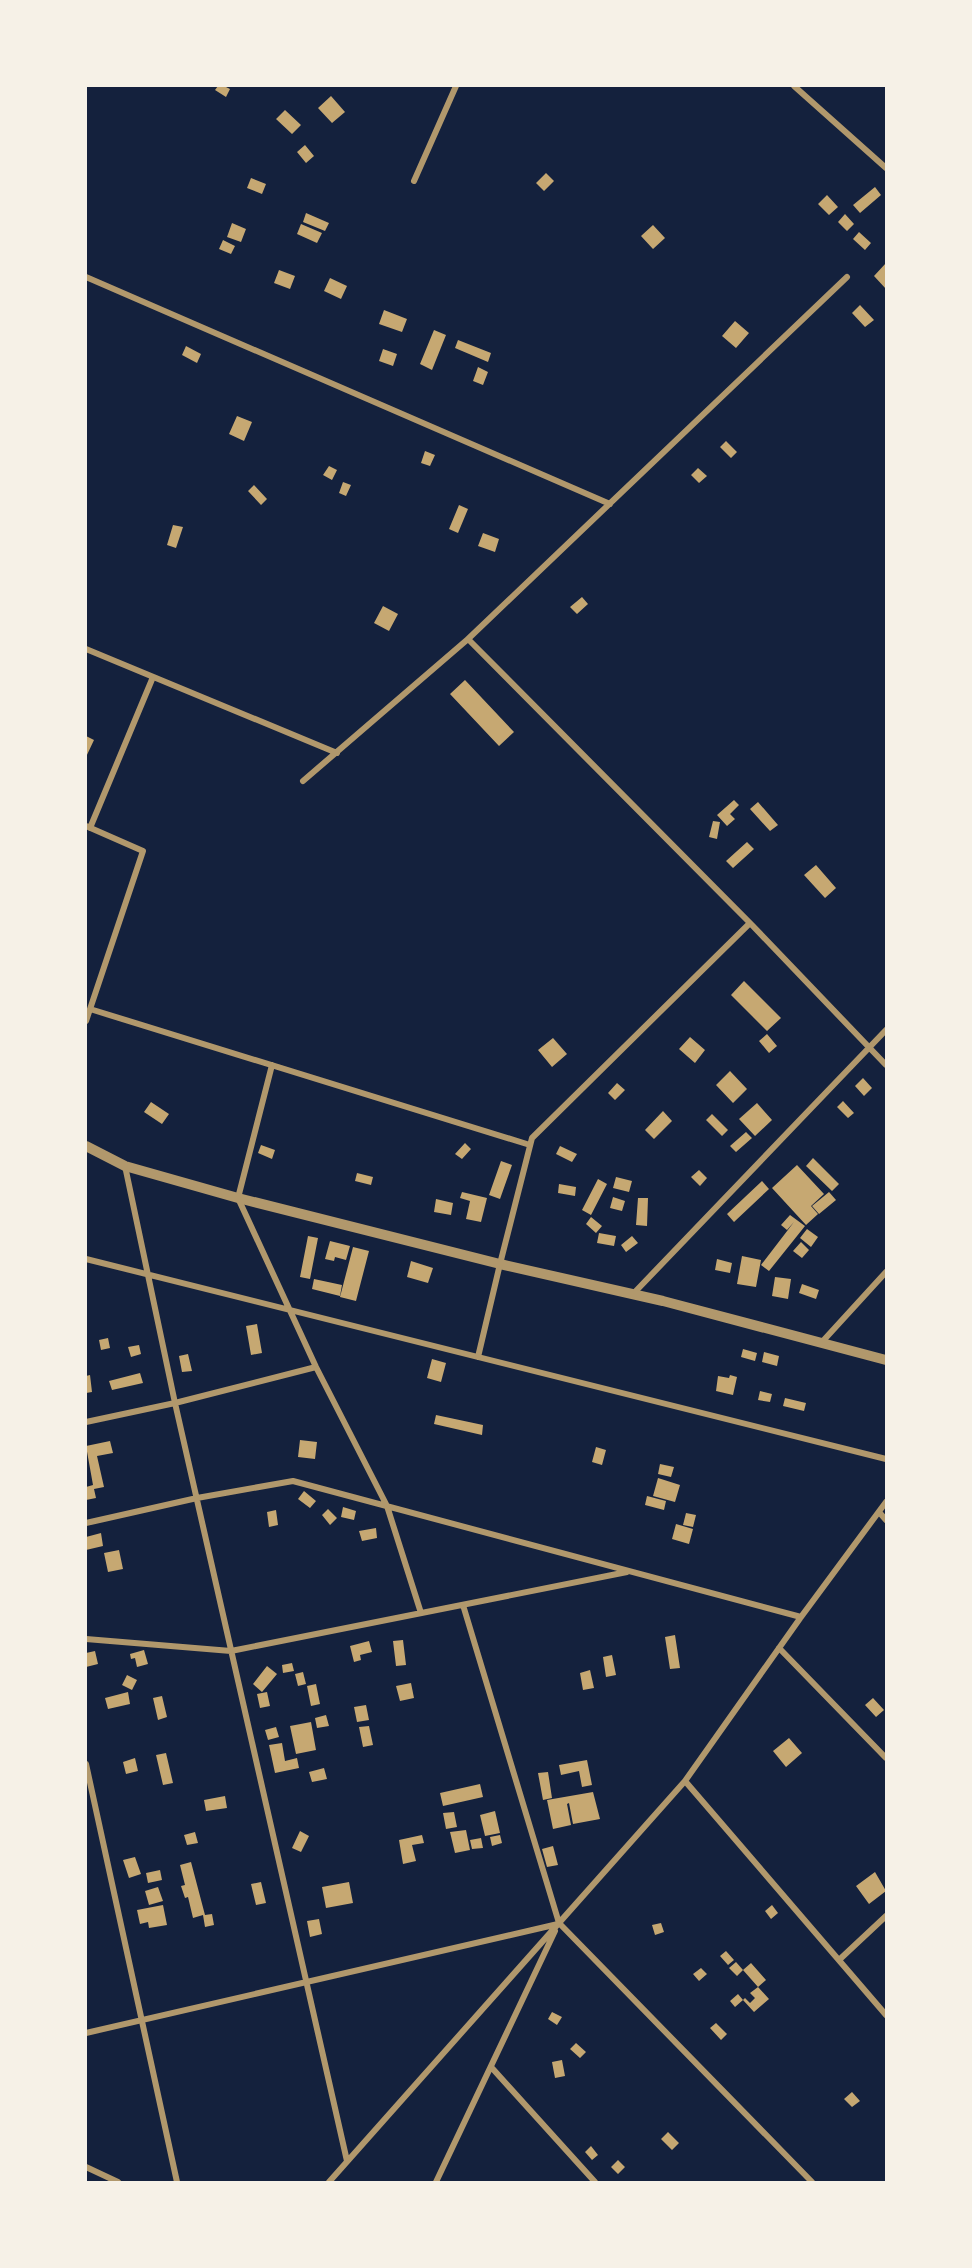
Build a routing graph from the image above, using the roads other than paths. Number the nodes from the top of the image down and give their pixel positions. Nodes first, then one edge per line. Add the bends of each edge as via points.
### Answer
1 (456, 86) edge
2 (794, 86) edge
3 (886, 168) edge
4 (414, 180) dead end
5 (86, 277) edge
6 (847, 277) dead end
7 (610, 504) junction
8 (468, 639) junction
9 (86, 650) edge
10 (153, 677) junction
11 (337, 753) junction
12 (303, 781) dead end
13 (88, 827) edge
14 (750, 923) junction
15 (90, 1009) junction
16 (86, 1021) edge
17 (886, 1030) edge
18 (869, 1047) junction
19 (272, 1065) junction
20 (886, 1065) edge
21 (530, 1145) junction
22 (86, 1146) edge
23 (125, 1166) junction
24 (238, 1198) junction
25 (86, 1259) edge
26 (500, 1263) junction
27 (886, 1272) edge
28 (149, 1275) junction
29 (633, 1294) junction
30 (289, 1309) junction
31 (822, 1342) junction
32 (478, 1357) junction
33 (886, 1360) edge
34 (316, 1367) junction
35 (175, 1403) junction
36 (86, 1422) edge
37 (886, 1459) edge
38 (197, 1498) junction
39 (886, 1502) edge
40 (387, 1506) junction
41 (879, 1512) junction
42 (886, 1521) edge
43 (86, 1523) edge
44 (631, 1571) junction
45 (463, 1605) junction
46 (422, 1613) junction
47 (801, 1617) junction
48 (86, 1639) edge
49 (779, 1648) junction
50 (231, 1651) junction
51 (886, 1758) edge
52 (86, 1764) edge
53 (685, 1781) junction
54 (886, 1916) edge
55 (559, 1923) junction
56 (839, 1960) junction
57 (306, 1983) junction
58 (886, 2015) edge
59 (141, 2020) junction
60 (86, 2033) edge
61 (492, 2068) junction
62 (346, 2161) junction
63 (86, 2167) edge
64 (117, 2182) edge
65 (177, 2182) edge
66 (329, 2182) edge
67 (436, 2182) edge
68 (595, 2182) edge
69 (812, 2182) edge

1 - 4 street
2 - 3 street
5 - 7 street
6 - 7 street
7 - 8 street
8 - 11 street
8 - 14 street
9 - 10 street
10 - 11 street
10 - 13 street
11 - 12 street
13 - 15 street via 143,851
14 - 18 street
14 - 21 street via 532,1138
15 - 16 street
15 - 19 street
17 - 18 street
18 - 20 street
18 - 29 street
19 - 21 street
19 - 24 street
21 - 26 street
22 - 23 street
23 - 24 street
23 - 28 street
24 - 26 street
24 - 30 street
25 - 28 street
26 - 29 street
26 - 32 street
27 - 31 street
28 - 30 street
28 - 35 street
29 - 31 street
30 - 32 street
30 - 34 street
31 - 33 street
32 - 37 street
34 - 35 street
34 - 40 street
35 - 36 street
35 - 38 street
38 - 40 street via 293,1481
38 - 43 street
38 - 50 street
39 - 41 street
40 - 44 street
40 - 46 street
41 - 42 street
41 - 47 street
44 - 45 street
44 - 47 street
45 - 46 street
45 - 55 street
46 - 50 street
47 - 49 street
48 - 50 street
49 - 51 street
49 - 53 street
50 - 57 street
52 - 59 street
53 - 55 street
53 - 56 street
54 - 56 street
55 - 57 street
55 - 61 street
55 - 62 street
55 - 69 street
56 - 58 street
57 - 59 street
57 - 62 street
59 - 60 street
59 - 65 street
61 - 67 street
61 - 68 street
62 - 66 street
63 - 64 street

